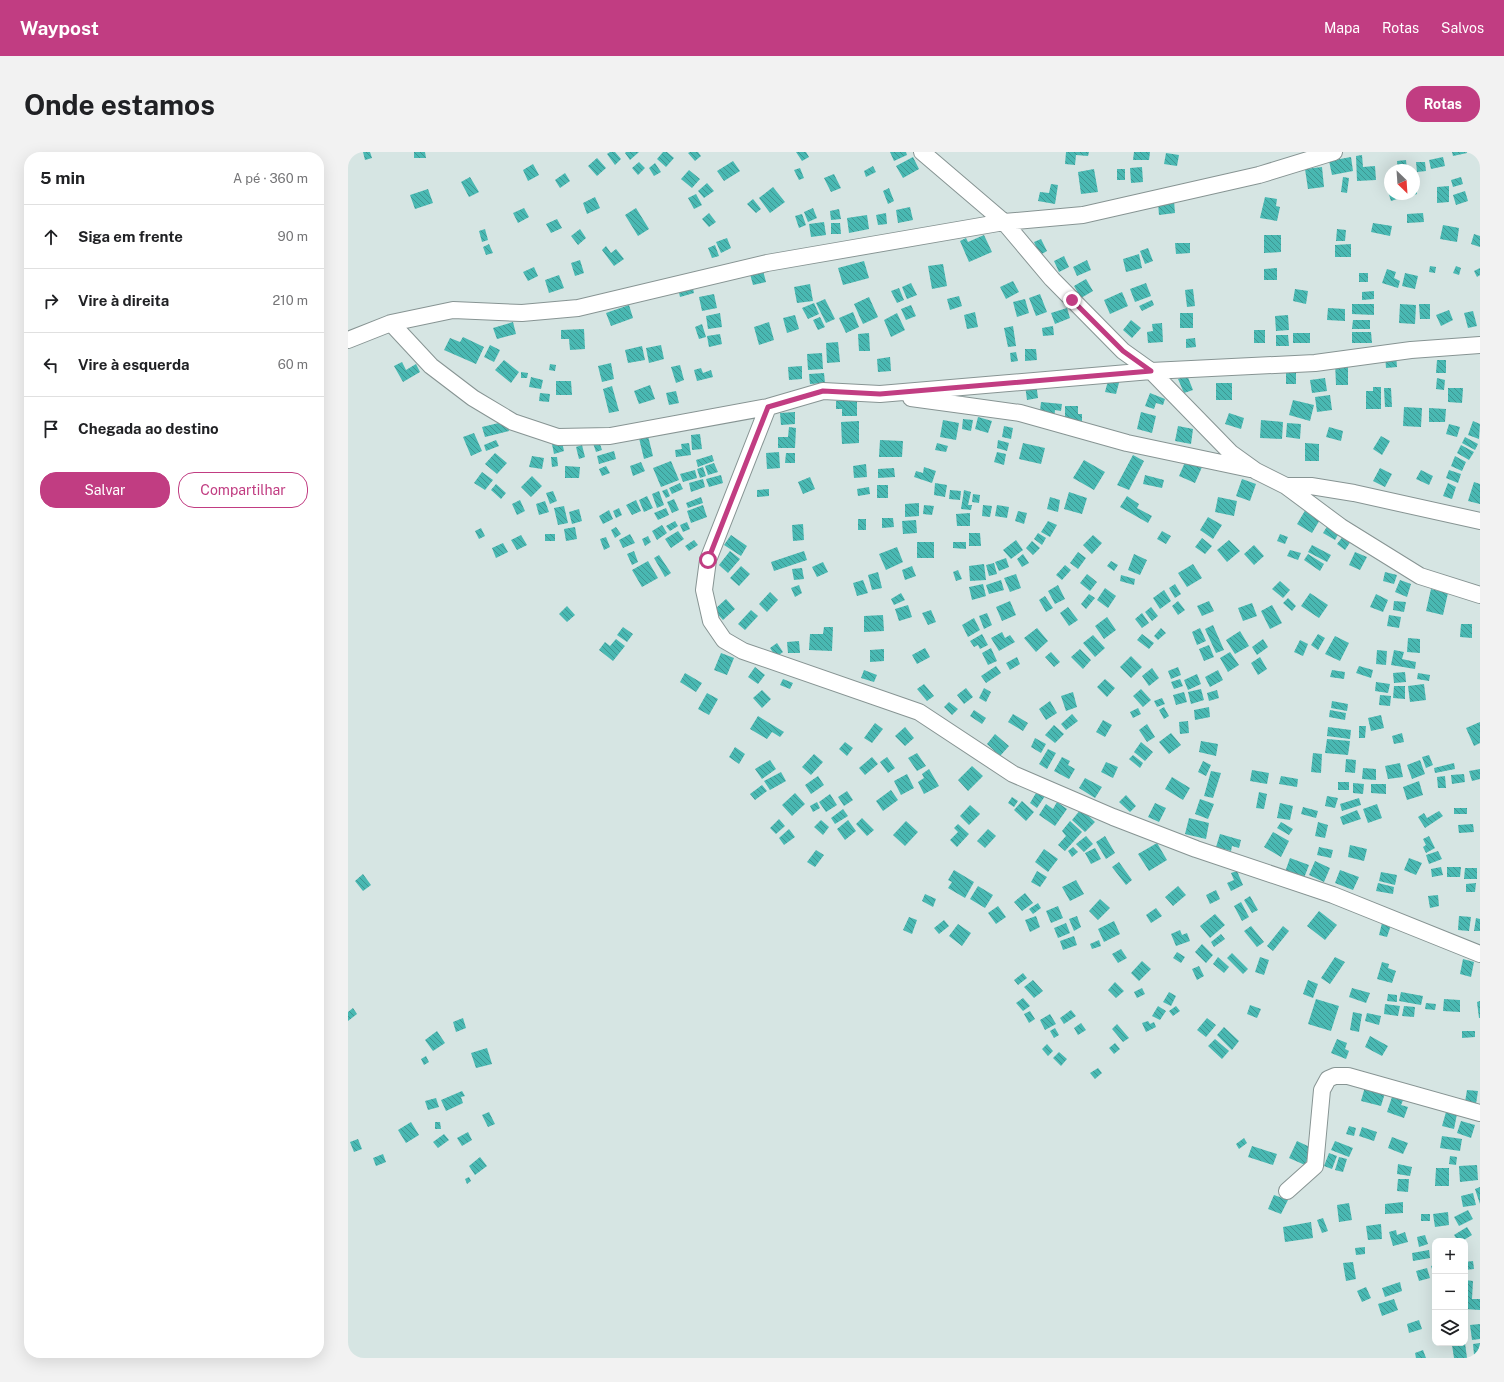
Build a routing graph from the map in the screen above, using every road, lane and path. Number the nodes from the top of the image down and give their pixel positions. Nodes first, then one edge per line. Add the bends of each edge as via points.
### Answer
1 (922, 152) edge
2 (1334, 152) edge
3 (1004, 222) junction
4 (391, 323) junction
5 (348, 340) edge
6 (1480, 345) edge
7 (1151, 371) junction
8 (880, 394) junction
9 (768, 407) junction
10 (1256, 471) junction
11 (1286, 486) junction
12 (1480, 520) edge
13 (1480, 595) edge
14 (1480, 954) edge
15 (1480, 1113) edge
16 (1287, 1191) dead end

1 - 3 street
2 - 3 street via 1259,175 1083,215
3 - 4 street via 767,263 578,308 522,313 452,310
3 - 7 street via 1052,279 1123,351
4 - 5 street
4 - 9 street via 431,366 473,398 513,422 558,437 610,436
6 - 7 street via 1411,350 1315,363
7 - 8 street
7 - 10 street via 1231,452
8 - 9 street via 823,391
8 - 10 street via 1020,412 1127,443
9 - 14 street via 708,560 704,590 711,620 724,640 743,651 919,712 1013,774 1113,816 1196,849 1333,895
10 - 11 street
11 - 12 street via 1311,486 1354,493
11 - 13 street via 1340,527 1420,576
15 - 16 street via 1348,1076 1328,1079 1322,1090 1315,1166

